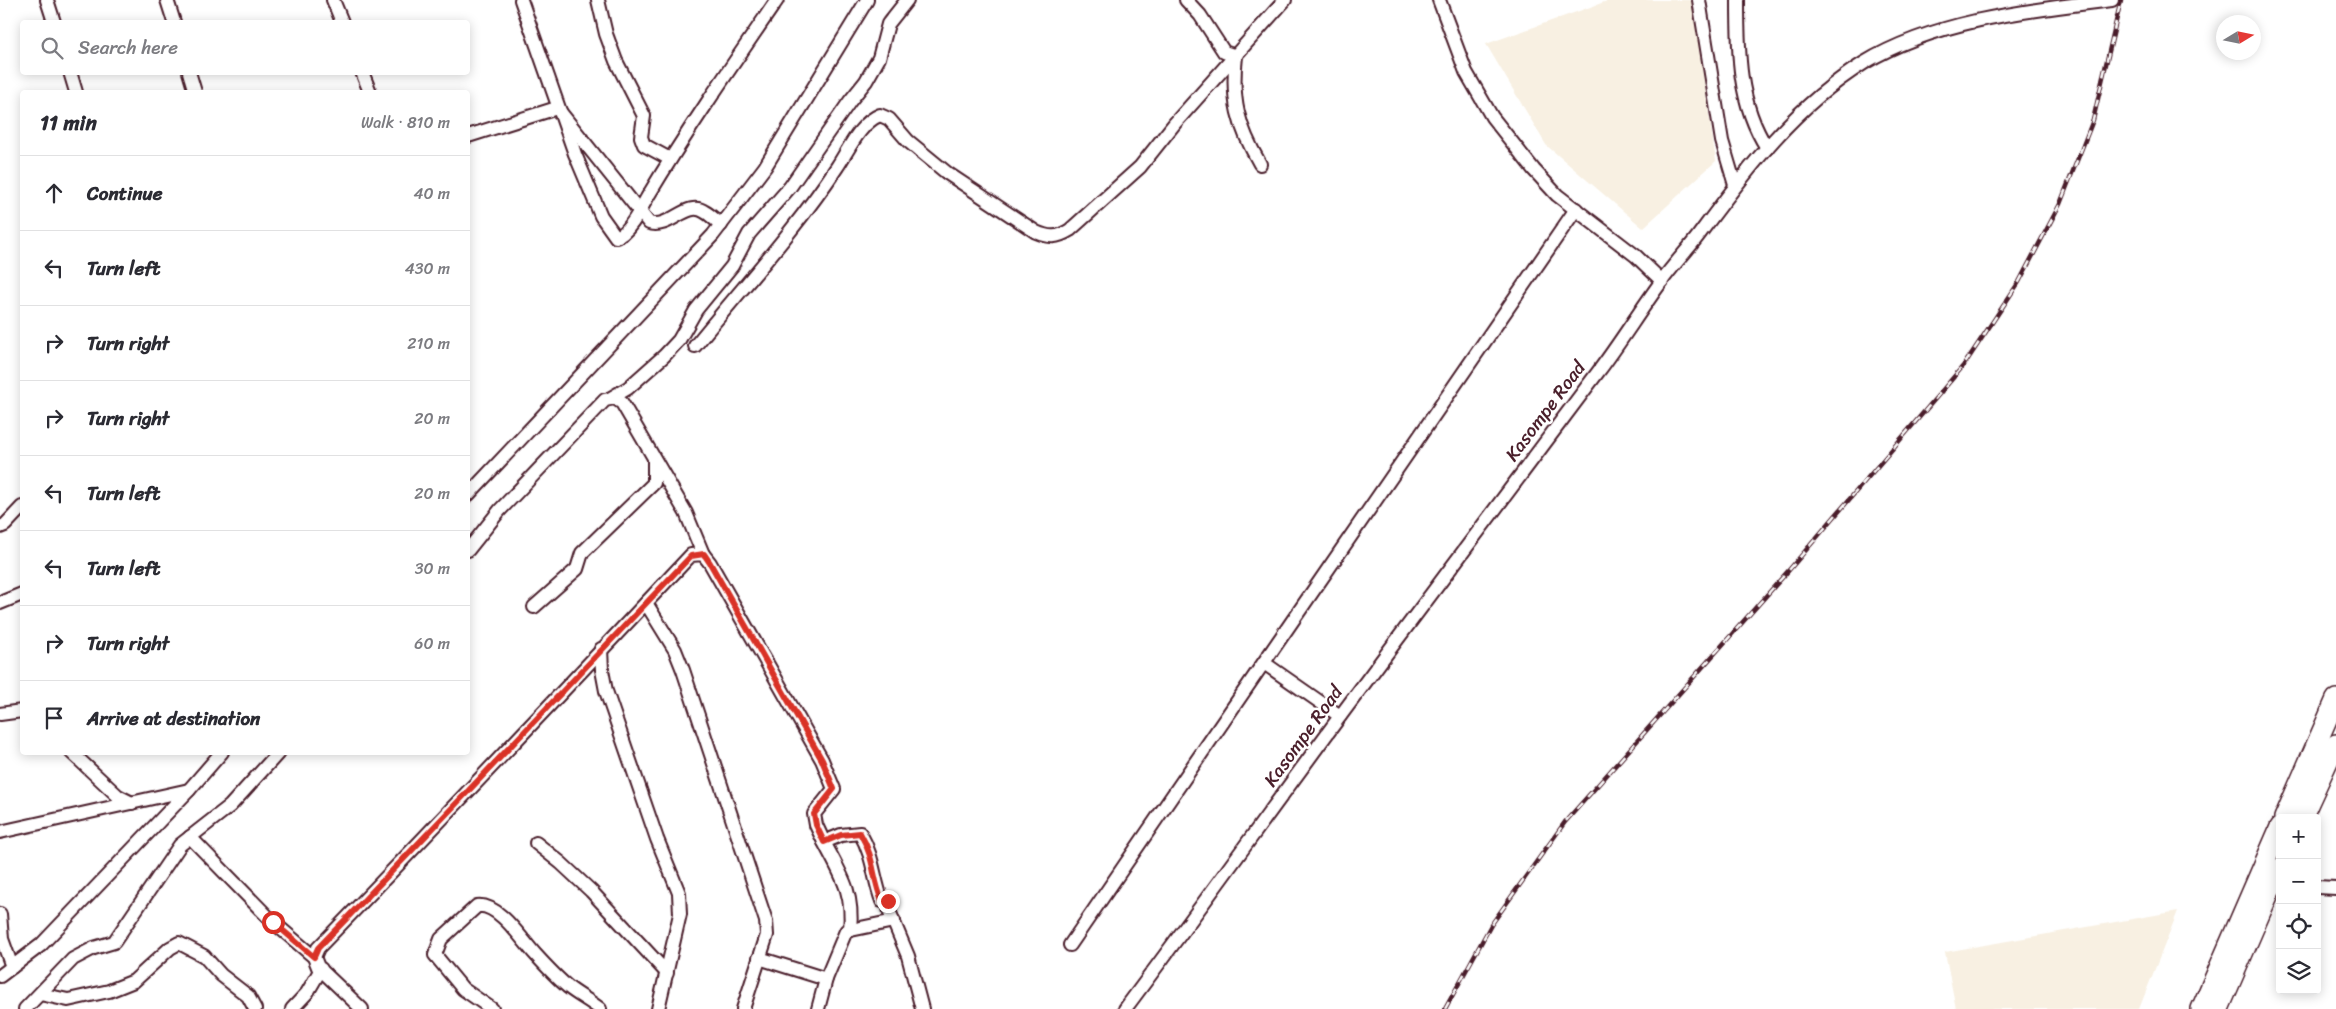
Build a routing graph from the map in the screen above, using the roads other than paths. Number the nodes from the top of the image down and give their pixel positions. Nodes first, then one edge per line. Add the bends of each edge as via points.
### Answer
1 (47, 0) edge
2 (167, 0) edge
3 (333, 0) edge
4 (520, 0) edge
5 (598, 0) edge
6 (777, 0) edge
7 (867, 0) edge
8 (907, 0) edge
9 (1186, 0) edge
10 (1285, 0) edge
11 (1439, 0) edge
12 (1699, 0) edge
13 (1738, 0) edge
14 (2112, 0) edge
15 (2050, 4) edge
16 (53, 20) edge
17 (173, 20) edge
18 (341, 20) edge
19 (1236, 56) junction
20 (71, 75) edge
21 (190, 75) edge
22 (363, 75) edge
23 (75, 90) edge
24 (194, 90) edge
25 (369, 90) edge
26 (557, 108) junction
27 (470, 135) edge
28 (1766, 148) junction
29 (670, 159) junction
30 (1260, 164) dead end
31 (1734, 185) junction
32 (1576, 209) junction
33 (640, 211) junction
34 (721, 225) junction
35 (1662, 281) junction
36 (695, 346) dead end
37 (611, 398) junction
38 (654, 459) junction
39 (470, 493) edge
40 (20, 509) edge
41 (0, 527) edge
42 (470, 548) edge
43 (704, 554) junction
44 (20, 595) edge
45 (0, 603) edge
46 (646, 603) junction
47 (534, 607) dead end
48 (601, 648) junction
49 (1264, 663) junction
50 (2336, 699) edge
51 (20, 710) edge
52 (0, 714) edge
53 (1340, 716) junction
54 (2336, 744) edge
55 (74, 755) edge
56 (219, 755) edge
57 (276, 755) edge
58 (190, 790) junction
59 (132, 803) junction
60 (2286, 814) edge
61 (2304, 814) edge
62 (0, 832) edge
63 (2276, 836) edge
64 (190, 837) junction
65 (824, 842) junction
66 (536, 843) dead end
67 (2276, 881) edge
68 (2321, 887) edge
69 (2336, 888) edge
70 (0, 914) edge
71 (894, 921) junction
72 (850, 930) junction
73 (1070, 945) dead end
74 (314, 957) junction
75 (759, 958) junction
76 (12, 967) junction
77 (320, 969) junction
78 (667, 973) junction
79 (0, 976) edge
80 (826, 979) junction
81 (40, 994) junction
82 (71, 1004) edge
83 (25, 1009) edge
84 (255, 1009) edge
85 (292, 1009) edge
86 (362, 1009) edge
87 (492, 1009) edge
88 (600, 1009) edge
89 (658, 1009) edge
90 (743, 1009) edge
91 (818, 1009) edge
92 (922, 1009) edge
93 (1125, 1009) edge
94 (2201, 1009) edge
95 (2219, 1009) edge

1 - 16 street
2 - 17 street
3 - 18 street
4 - 26 street
5 - 29 street via 616,61 644,116 641,137 644,145
6 - 29 street
7 - 34 street via 765,167
8 - 37 street via 888,24 879,58 866,81 790,187 749,234 732,266 696,310 679,340 628,388
9 - 19 street via 1224,52
10 - 19 street
11 - 32 street via 1466,72 1492,116 1534,170 1557,195
12 - 31 street via 1722,141
13 - 28 street via 1739,62 1747,106 1756,132
14 - 15 street, Kasompe Road
15 - 28 street, Kasompe Road via 1939,31 1866,62 1819,95
19 - 30 street via 1235,100 1244,136
19 - 36 street via 1140,167 1070,230 1049,238 948,173 908,141 888,118 880,115 872,118 825,185
20 - 23 street
21 - 24 street
22 - 25 street
26 - 27 street
26 - 33 street
26 - 33 street via 592,196 613,236 625,233
28 - 31 street, Kasompe Road
29 - 33 street
31 - 35 street, Kasompe Road
32 - 35 street
32 - 49 street
33 - 34 street via 649,223 655,225 670,222 679,214 693,209 701,210
34 - 39 street
35 - 53 street, Kasompe Road via 1610,356
37 - 38 street via 622,403
37 - 42 street via 500,510
38 - 43 street via 686,513
38 - 47 street via 654,484 582,553 577,569
40 - 41 street
43 - 46 street via 691,556
43 - 65 street via 822,760 834,789 814,814
44 - 45 street
46 - 48 street
46 - 75 street via 675,650 683,670 766,921 767,934
48 - 74 street via 462,799 318,948
48 - 78 street via 606,691 679,893 680,914
49 - 53 street
49 - 73 street
50 - 60 highway
51 - 52 street
53 - 93 street, Kasompe Road
54 - 61 highway
55 - 59 street via 118,796
56 - 58 street
57 - 64 street via 230,806
58 - 59 street
58 - 76 street via 41,945
59 - 62 street
63 - 94 highway
64 - 74 street via 273,922
64 - 81 street via 180,845 114,942 73,959
65 - 71 street via 841,835 860,833 871,854 882,901 888,901
65 - 72 street via 846,887 852,910
66 - 78 street via 590,891
67 - 95 highway
68 - 69 street
70 - 76 street via 2,939
71 - 72 street
71 - 92 street via 908,956
72 - 80 street via 844,933
74 - 77 street
75 - 80 street
75 - 90 street
76 - 79 street
77 - 85 street via 308,993
77 - 86 street
78 - 89 street
80 - 91 street
81 - 82 street
81 - 83 street
82 - 84 street via 134,980 179,943 204,956 221,975 248,996
87 - 88 street via 463,989 435,955 441,939 477,906 489,908 510,923 552,972

